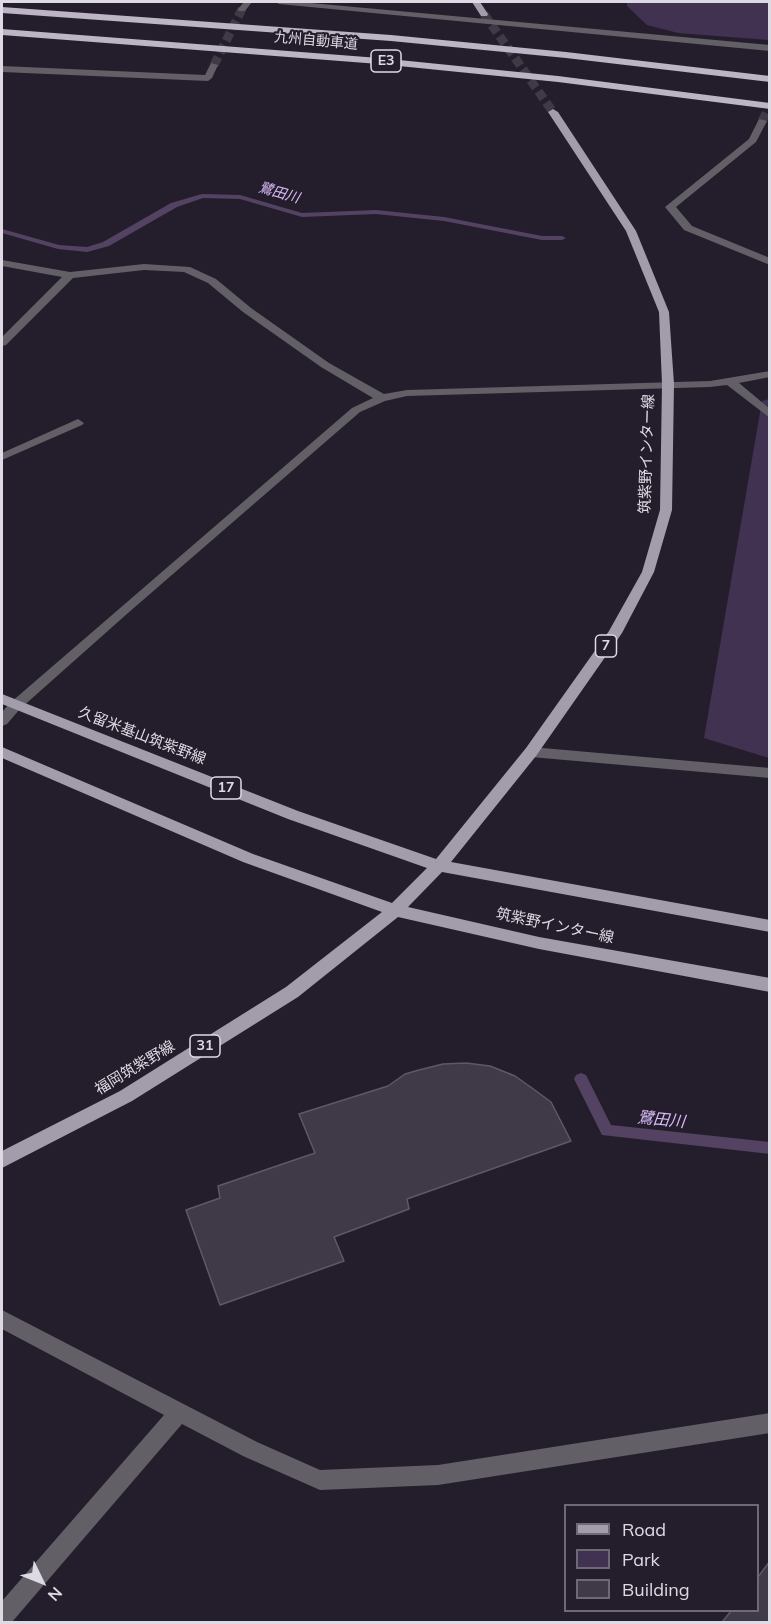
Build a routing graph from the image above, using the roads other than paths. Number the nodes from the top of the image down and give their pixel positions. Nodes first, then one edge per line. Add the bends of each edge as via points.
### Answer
1 (279, 2) edge
2 (476, 2) edge
3 (2, 10) edge
4 (484, 14) tunnel mouth
5 (2, 33) edge
6 (770, 48) edge
7 (214, 65) tunnel mouth
8 (2, 69) edge
9 (770, 79) edge
10 (770, 106) edge
11 (553, 112) tunnel mouth
12 (762, 122) tunnel mouth
13 (770, 262) edge
14 (2, 263) edge
15 (70, 274) junction
16 (2, 343) edge
17 (770, 374) edge
18 (730, 381) junction
19 (668, 384) junction
20 (382, 398) junction
21 (770, 415) edge
22 (78, 423) dead end
23 (5, 451) edge
24 (8, 703) edge
25 (2, 721) edge
26 (2, 752) edge
27 (531, 752) junction
28 (770, 773) edge
29 (439, 866) junction
30 (395, 910) junction
31 (770, 926) edge
32 (770, 985) edge
33 (2, 1160) edge
34 (2, 1319) edge
35 (180, 1412) junction
36 (770, 1424) edge
37 (2, 1617) edge

1 - 6 street
2 - 4 main road
3 - 9 highway, 九州自動車道 / E3 via 391,38
5 - 10 highway, 九州自動車道 / E3 via 379,61
7 - 8 street via 208,78
11 - 19 main road, 筑紫野インター線 / 7 via 631,231 664,312
12 - 13 street via 753,140 670,207 688,228
14 - 15 street
15 - 16 street
15 - 20 street via 144,267 186,269 212,281 325,365
17 - 18 street
18 - 19 street
18 - 21 street
19 - 20 street via 407,393
19 - 27 main road, 筑紫野インター線 / 7 via 666,510 648,572 615,633
20 - 24 street via 356,410
22 - 23 street
24 - 25 street
24 - 29 main road, 久留米基山筑紫野線 / 17 via 293,814
26 - 30 main road via 248,858
27 - 28 street
27 - 29 main road, 筑紫野インター線 / 7
29 - 30 main road, 筑紫野インター線 / 7
29 - 31 main road
30 - 32 main road, 筑紫野インター線 via 539,943
30 - 33 main road, 福岡筑紫野線 / 31 via 292,992 126,1096
34 - 35 street
35 - 36 street via 320,1480 438,1475
35 - 37 street

